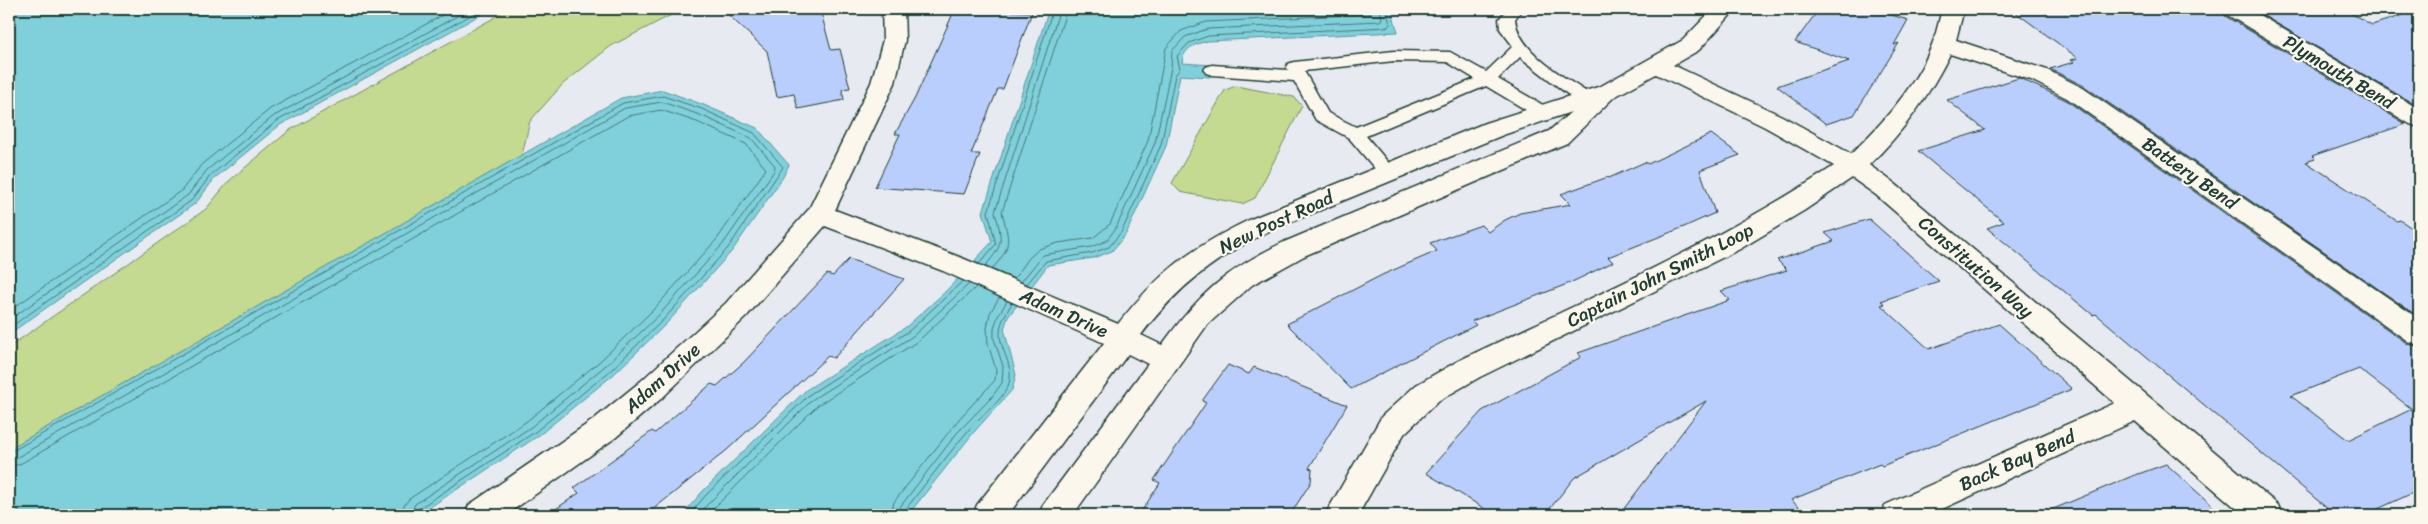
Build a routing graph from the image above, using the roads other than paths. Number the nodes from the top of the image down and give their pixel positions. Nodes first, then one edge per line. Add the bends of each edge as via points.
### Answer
1 (894, 9) edge
2 (1514, 9) edge
3 (1725, 9) edge
4 (1953, 9) edge
5 (2234, 9) edge
6 (1944, 44) junction
7 (1521, 46) junction
8 (1654, 65) junction
9 (1212, 70) dead end
10 (1299, 76) junction
11 (1488, 79) junction
12 (1597, 95) junction
13 (1542, 112) junction
14 (2419, 119) edge
15 (1355, 134) junction
16 (1854, 165) junction
17 (1388, 173) junction
18 (820, 214) junction
19 (2419, 334) edge
20 (1121, 338) junction
21 (1167, 360) junction
22 (2138, 406) junction
23 (481, 515) edge
24 (989, 515) edge
25 (1055, 515) edge
26 (1340, 515) edge
27 (1897, 515) edge
28 (2266, 515) edge

1 - 18 street, Adam Drive via 894,40 882,83
2 - 7 lane via 1507,19 1508,29
3 - 8 street, New Post Road via 1691,45
4 - 6 street, Captain John Smith Loop
5 - 14 street, Plymouth Bend
6 - 16 street, Captain John Smith Loop via 1908,106 1884,136
6 - 19 street, Battery Bend via 2039,75 2075,93
7 - 11 lane
7 - 12 lane via 1528,57
8 - 12 street, New Post Road
8 - 16 street, Constitution Way
9 - 10 lane
10 - 11 lane via 1294,67 1394,56 1436,56 1450,57
10 - 15 lane via 1322,116
11 - 13 lane
11 - 15 lane
12 - 13 street, New Post Road
12 - 21 street, New Post Road via 1558,137 1257,266 1224,289
13 - 17 street, New Post Road via 1494,128
15 - 17 lane
16 - 22 street, Constitution Way via 1885,188
16 - 26 street, Captain John Smith Loop via 1796,204 1730,242 1469,369 1427,393 1393,425
17 - 20 street, New Post Road via 1227,241 1170,282
18 - 20 street, Adam Drive via 944,260
18 - 23 street, Adam Drive via 736,310 652,389 604,429
20 - 21 street, Adam Drive
20 - 24 street, New Post Road
21 - 25 street, New Post Road
22 - 27 street, Back Bay Bend
22 - 28 street, Constitution Way

